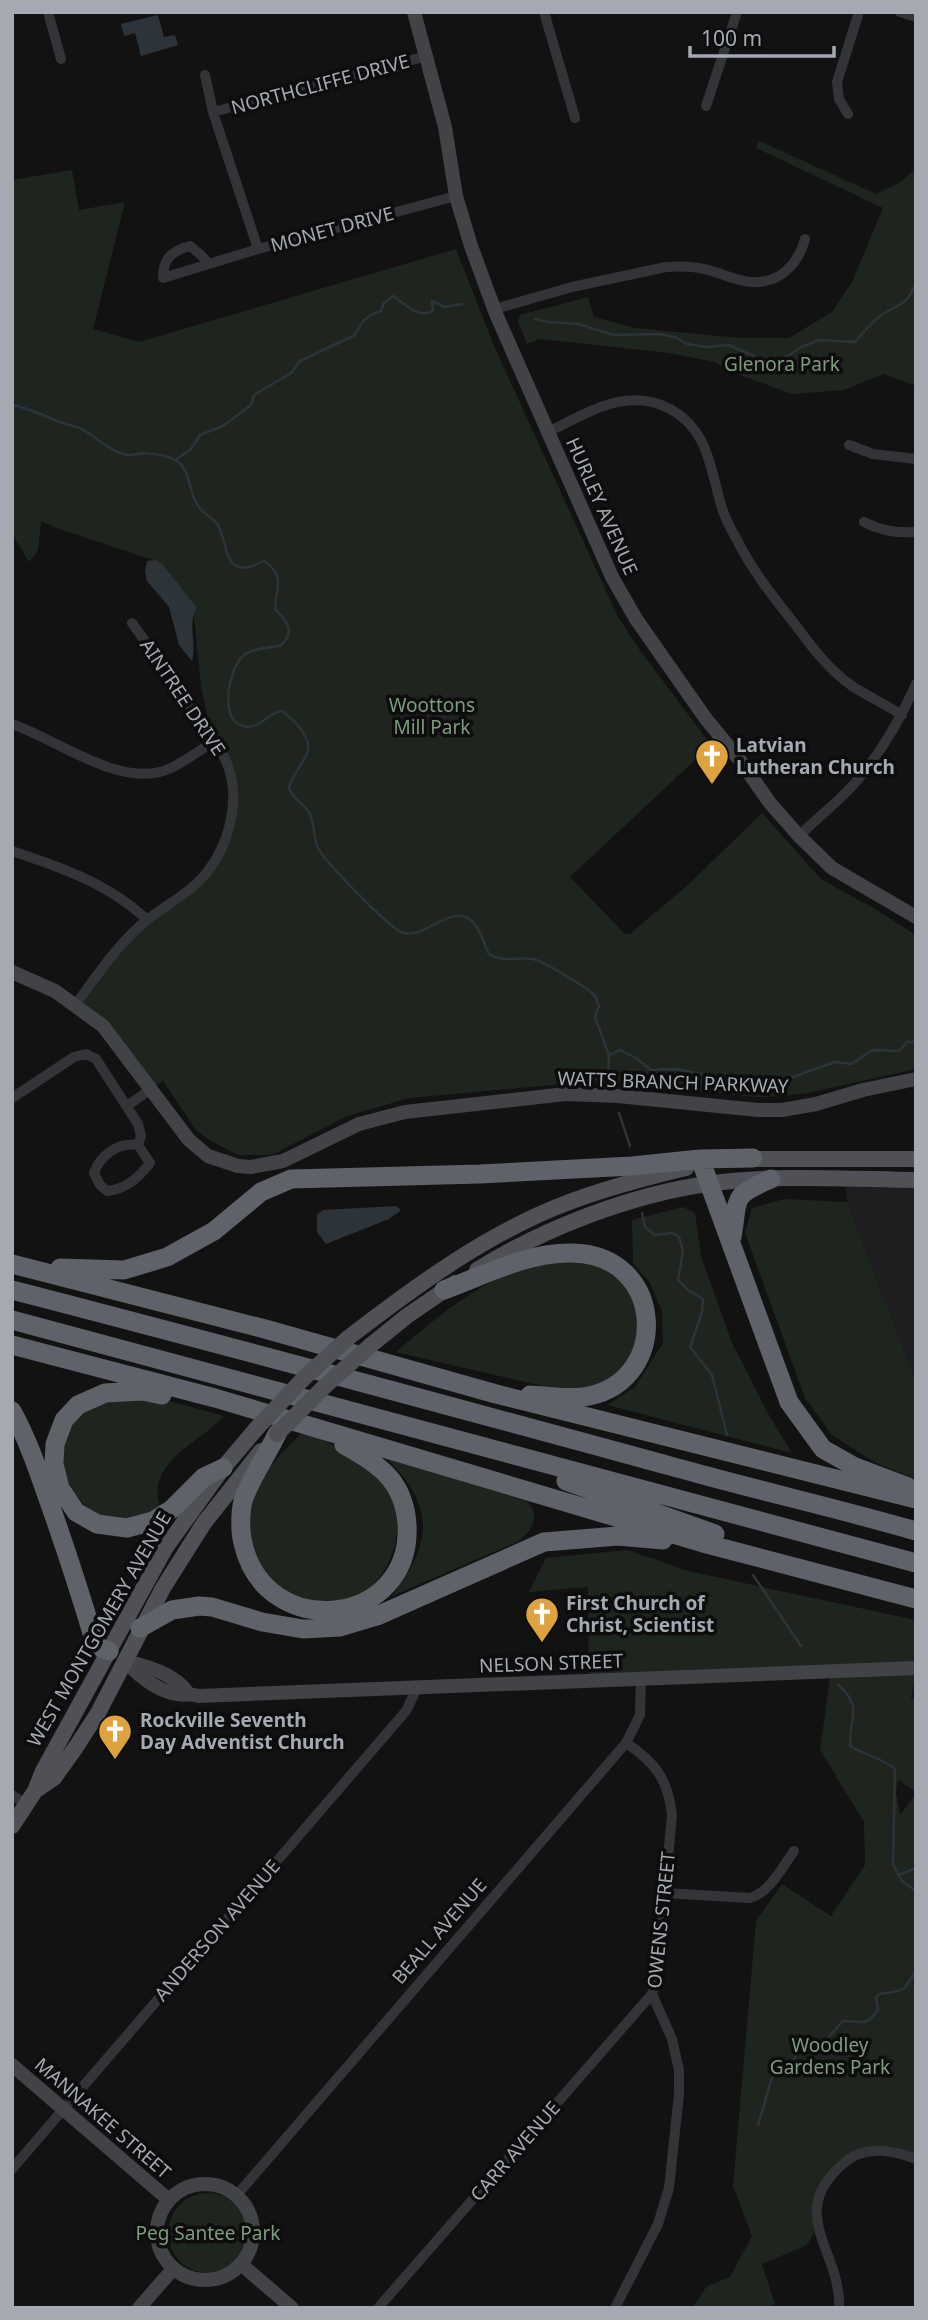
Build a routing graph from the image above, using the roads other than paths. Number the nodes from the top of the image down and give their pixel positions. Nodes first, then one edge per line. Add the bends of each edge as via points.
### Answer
1 (48, 12) edge
2 (414, 12) edge
3 (544, 12) edge
4 (737, 12) edge
5 (859, 12) edge
6 (900, 12) edge
7 (916, 17) edge
8 (427, 56) junction
9 (61, 59) dead end
10 (205, 75) dead end
11 (706, 106) dead end
12 (213, 112) junction
13 (848, 114) dead end
14 (575, 118) dead end
15 (456, 196) junction
16 (805, 239) dead end
17 (258, 248) junction
18 (209, 264) dead end
19 (495, 309) junction
20 (548, 432) junction
21 (849, 445) dead end
22 (916, 459) edge
23 (864, 522) dead end
24 (916, 532) edge
25 (132, 623) dead end
26 (916, 684) edge
27 (902, 715) junction
28 (12, 723) edge
29 (213, 741) junction
30 (799, 836) junction
31 (12, 852) edge
32 (916, 917) edge
33 (147, 920) junction
34 (14, 974) edge
35 (75, 1005) junction
36 (916, 1079) edge
37 (151, 1089) junction
38 (12, 1098) edge
39 (128, 1106) junction
40 (138, 1145) junction
41 (753, 1158) junction
42 (916, 1159) edge
43 (702, 1164) junction
44 (771, 1179) junction
45 (916, 1180) edge
46 (710, 1183) junction
47 (731, 1241) junction
48 (19, 1265) edge
49 (12, 1290) edge
50 (444, 1290) junction
51 (12, 1320) edge
52 (12, 1345) edge
53 (496, 1394) junction
54 (239, 1405) junction
55 (12, 1411) edge
56 (303, 1424) junction
57 (426, 1431) junction
58 (277, 1434) junction
59 (223, 1468) junction
60 (916, 1489) edge
61 (916, 1499) edge
62 (838, 1508) junction
63 (916, 1516) edge
64 (916, 1531) edge
65 (703, 1544) junction
66 (916, 1563) edge
67 (878, 1589) junction
68 (916, 1599) edge
69 (140, 1628) junction
70 (117, 1656) junction
71 (916, 1668) edge
72 (641, 1678) junction
73 (416, 1688) junction
74 (626, 1743) junction
75 (12, 1795) edge
76 (31, 1798) junction
77 (12, 1826) edge
78 (794, 1851) dead end
79 (664, 1893) junction
80 (652, 1994) junction
81 (12, 2065) edge
82 (64, 2109) junction
83 (916, 2159) edge
84 (12, 2169) edge
85 (236, 2196) junction
86 (169, 2200) junction
87 (242, 2264) junction
88 (173, 2269) junction
89 (139, 2308) edge
90 (292, 2308) edge
91 (378, 2308) edge
92 (615, 2308) edge
93 (839, 2308) edge

1 - 9 street
2 - 8 street, HURLEY AVENUE
3 - 14 street
4 - 11 street
5 - 13 street via 837,82 839,99
6 - 7 street
8 - 12 street, NORTHCLIFFE DRIVE
8 - 15 street, HURLEY AVENUE
10 - 12 street
12 - 17 street
15 - 17 street, MONET DRIVE
15 - 19 street, HURLEY AVENUE
16 - 19 street via 789,271 768,281 666,267
17 - 18 street, MONET DRIVE
19 - 20 street, HURLEY AVENUE
20 - 27 street via 624,399 660,404 690,423 709,456 721,506 737,541 768,590 824,662 851,685
20 - 30 street, HURLEY AVENUE via 612,577 636,619 706,719
21 - 22 street via 873,454
23 - 24 street via 883,531
25 - 29 street, AINTREE DRIVE
26 - 27 street
27 - 30 street via 854,783
28 - 29 street via 110,769 133,774 171,768
29 - 33 street, AINTREE DRIVE via 233,785 222,847 195,885
30 - 32 street, HURLEY AVENUE via 832,868
31 - 33 street via 72,872 120,897
33 - 35 street, AINTREE DRIVE via 119,947
34 - 35 street, WATTS BRANCH PARKWAY
35 - 37 street, WATTS BRANCH PARKWAY via 110,1033
36 - 37 street, WATTS BRANCH PARKWAY via 782,1110 566,1094 405,1112 359,1124 283,1161 251,1167 208,1156 189,1140
37 - 39 street
38 - 39 street via 74,1057 86,1055 96,1059
39 - 40 street via 138,1124
40 - 40 street via 150,1163 138,1178 107,1191 94,1173 97,1163 129,1143
41 - 42 main road
41 - 43 main road, WEST MONTGOMERY AVENUE
41 - 48 highway via 480,1174 291,1179 261,1192 214,1231 152,1262 124,1270
43 - 46 highway
43 - 59 main road, WEST MONTGOMERY AVENUE, bridge via 570,1201 480,1245 348,1338 303,1378
44 - 45 main road, WEST MONTGOMERY AVENUE
44 - 46 main road, WEST MONTGOMERY AVENUE
44 - 47 highway via 748,1189 736,1203
46 - 47 highway
46 - 50 main road, WEST MONTGOMERY AVENUE via 598,1211 524,1244
47 - 60 highway via 789,1402 823,1449
48 - 53 highway
49 - 62 highway
50 - 53 highway via 532,1257 571,1252 602,1258 628,1274 636,1285 647,1331 629,1373 588,1396
50 - 58 main road, WEST MONTGOMERY AVENUE, bridge via 371,1345
51 - 57 highway
52 - 54 highway
53 - 61 highway
54 - 56 highway
54 - 59 highway via 142,1391 105,1393 78,1405 64,1420 55,1444 60,1488 76,1511 96,1524 127,1528 153,1521 204,1477
55 - 70 highway via 51,1506 96,1646
56 - 58 highway via 368,1458 387,1474 406,1511 403,1557 391,1581 379,1594 359,1604 332,1612 293,1604 269,1592 246,1559 241,1535 243,1502
56 - 65 highway
57 - 66 highway
57 - 67 highway
58 - 69 main road, WEST MONTGOMERY AVENUE via 204,1523
59 - 70 main road, WEST MONTGOMERY AVENUE via 166,1547
62 - 63 highway
62 - 64 highway
65 - 67 highway
65 - 69 highway via 618,1536 544,1542 377,1616 340,1627 303,1629 199,1606 173,1610
67 - 68 highway
69 - 70 main road, WEST MONTGOMERY AVENUE
70 - 73 street, NELSON STREET via 140,1677 178,1695
70 - 76 main road, WEST MONTGOMERY AVENUE via 43,1771
71 - 72 street, NELSON STREET
72 - 73 street, NELSON STREET
72 - 74 street, BEALL AVENUE via 640,1715
73 - 82 street, ANDERSON AVENUE via 406,1711
74 - 79 street, OWENS STREET via 655,1766 669,1794 672,1815
74 - 85 street, BEALL AVENUE
75 - 76 street
76 - 77 main road, WEST MONTGOMERY AVENUE
78 - 79 street via 757,1896
79 - 80 street, OWENS STREET
80 - 91 street, CARR AVENUE
80 - 92 street, OWENS STREET via 672,2039 679,2070 669,2188 658,2224
81 - 82 street, MANNAKEE STREET
82 - 84 street, ANDERSON AVENUE
82 - 86 street, MANNAKEE STREET
83 - 93 street via 892,2150 869,2151 848,2159 825,2182 817,2203 817,2228 837,2285
85 - 86 street via 209,2184 195,2185
85 - 87 street via 252,2221 253,2236
86 - 88 street via 157,2228 163,2257
87 - 88 street via 230,2274 208,2280 186,2277
87 - 90 street
88 - 89 street

